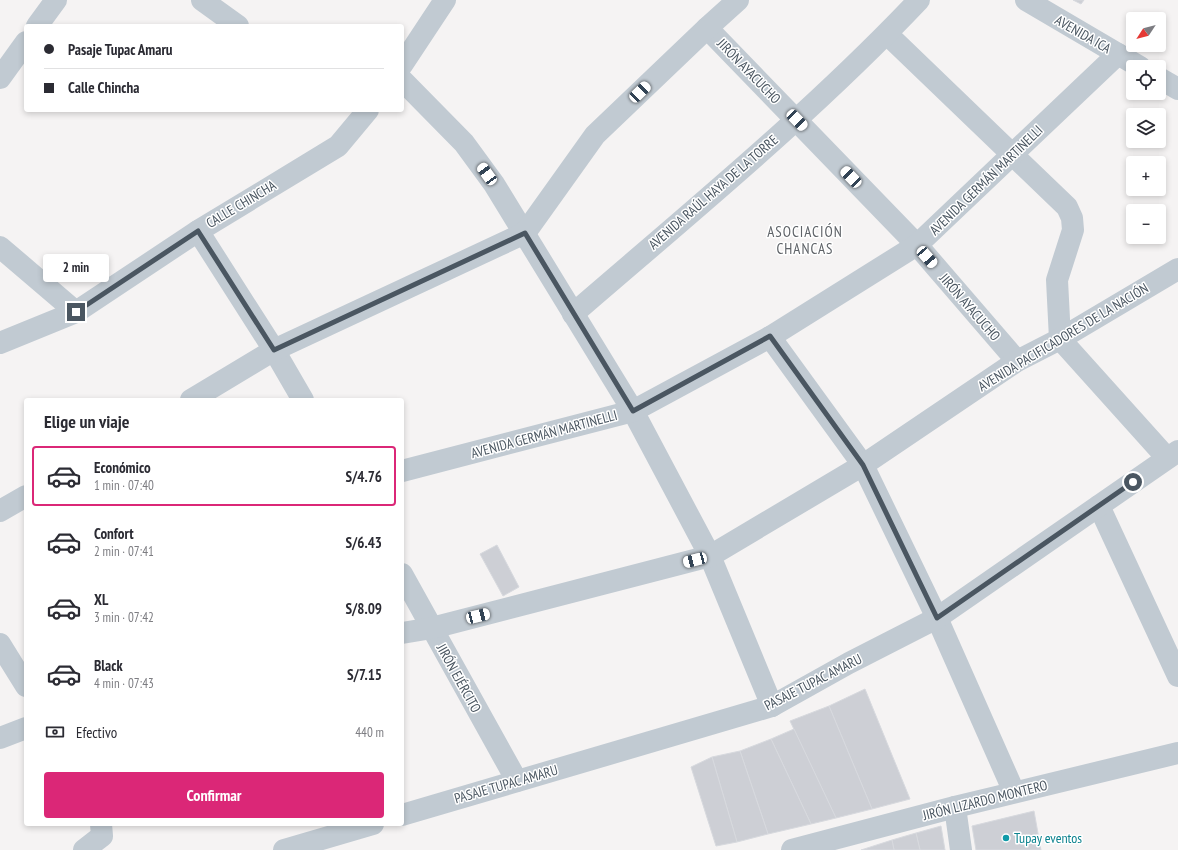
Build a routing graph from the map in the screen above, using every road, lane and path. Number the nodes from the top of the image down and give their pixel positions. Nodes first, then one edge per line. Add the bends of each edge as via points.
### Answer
1 (56, 0) edge
2 (202, 0) edge
3 (445, 0) edge
4 (738, 0) edge
5 (919, 0) edge
6 (1033, 2) edge
7 (39, 24) edge
8 (235, 24) edge
9 (707, 28) junction
10 (887, 34) junction
11 (24, 45) edge
12 (1118, 54) junction
13 (1128, 60) edge
14 (404, 62) edge
15 (0, 78) edge
16 (404, 82) edge
17 (1166, 82) edge
18 (1178, 89) edge
19 (361, 112) edge
20 (797, 120) junction
21 (1012, 155) junction
22 (198, 231) junction
23 (525, 233) junction
24 (917, 245) junction
25 (0, 248) edge
26 (1178, 269) edge
27 (76, 312) junction
28 (573, 314) junction
29 (770, 336) junction
30 (1060, 339) junction
31 (0, 343) edge
32 (274, 350) junction
33 (1017, 361) junction
34 (194, 398) edge
35 (302, 398) edge
36 (633, 411) junction
37 (1172, 455) edge
38 (863, 465) junction
39 (404, 470) edge
40 (24, 497) edge
41 (1099, 506) junction
42 (0, 511) edge
43 (710, 556) junction
44 (404, 578) edge
45 (937, 618) junction
46 (432, 628) junction
47 (404, 633) edge
48 (0, 644) edge
49 (1178, 676) edge
50 (24, 683) edge
51 (772, 706) junction
52 (24, 729) edge
53 (0, 738) edge
54 (1178, 753) edge
55 (517, 781) junction
56 (1014, 792) junction
57 (955, 807) junction
58 (404, 814) edge
59 (101, 826) edge
60 (365, 826) edge
61 (84, 850) edge
62 (284, 850) edge
63 (792, 850) edge
64 (962, 850) edge

1 - 7 street
2 - 8 street
3 - 14 street
4 - 9 street
5 - 10 street, AVENIDA RAÚL HAYA DE LA TORRE
6 - 12 street, AVENIDA ICA
9 - 20 street, JIRÓN AYACUCHO
9 - 23 street via 595,135
10 - 20 street, AVENIDA RAÚL HAYA DE LA TORRE
10 - 21 street
11 - 15 street
12 - 13 street, AVENIDA ICA
12 - 21 street, AVENIDA GERMÁN MARTINELLI
16 - 23 street via 464,143
17 - 18 street
19 - 22 street, CALLE CHINCHA via 338,146
20 - 24 street, JIRÓN AYACUCHO
20 - 28 street, AVENIDA RAÚL HAYA DE LA TORRE
21 - 24 street, AVENIDA GERMÁN MARTINELLI
21 - 30 street via 1067,207 1072,218 1073,230 1057,280
22 - 27 street, CALLE CHINCHA
22 - 32 street
23 - 28 street
23 - 32 street
24 - 29 street, AVENIDA GERMÁN MARTINELLI
24 - 33 street, JIRÓN AYACUCHO
25 - 27 street
26 - 30 street, AVENIDA PACIFICADORES DE LA NACIÓN
27 - 31 street, CALLE CHINCHA
28 - 36 street
29 - 36 street, AVENIDA GERMÁN MARTINELLI
29 - 38 street
30 - 33 street, AVENIDA PACIFICADORES DE LA NACIÓN
30 - 37 street
32 - 34 street
32 - 35 street
33 - 38 street, AVENIDA PACIFICADORES DE LA NACIÓN
36 - 39 street, AVENIDA GERMÁN MARTINELLI
36 - 43 street
37 - 41 street, PASAJE TUPAC AMARU
38 - 43 street, AVENIDA PACIFICADORES DE LA NACIÓN
38 - 45 street
40 - 42 street
41 - 45 street, PASAJE TUPAC AMARU
41 - 49 street
43 - 46 street, AVENIDA PACIFICADORES DE LA NACIÓN
43 - 51 street
44 - 46 street, JIRÓN EJÉRCITO
45 - 51 street, PASAJE TUPAC AMARU
45 - 56 street
46 - 47 street, AVENIDA PACIFICADORES DE LA NACIÓN
46 - 55 street, JIRÓN EJÉRCITO
48 - 50 street
51 - 55 street, PASAJE TUPAC AMARU
52 - 53 street
54 - 56 street, JIRÓN LIZARDO MONTERO
55 - 58 street, PASAJE TUPAC AMARU
56 - 57 street, JIRÓN LIZARDO MONTERO
57 - 63 street, JIRÓN LIZARDO MONTERO
57 - 64 street
59 - 61 street via 102,836
60 - 62 street

